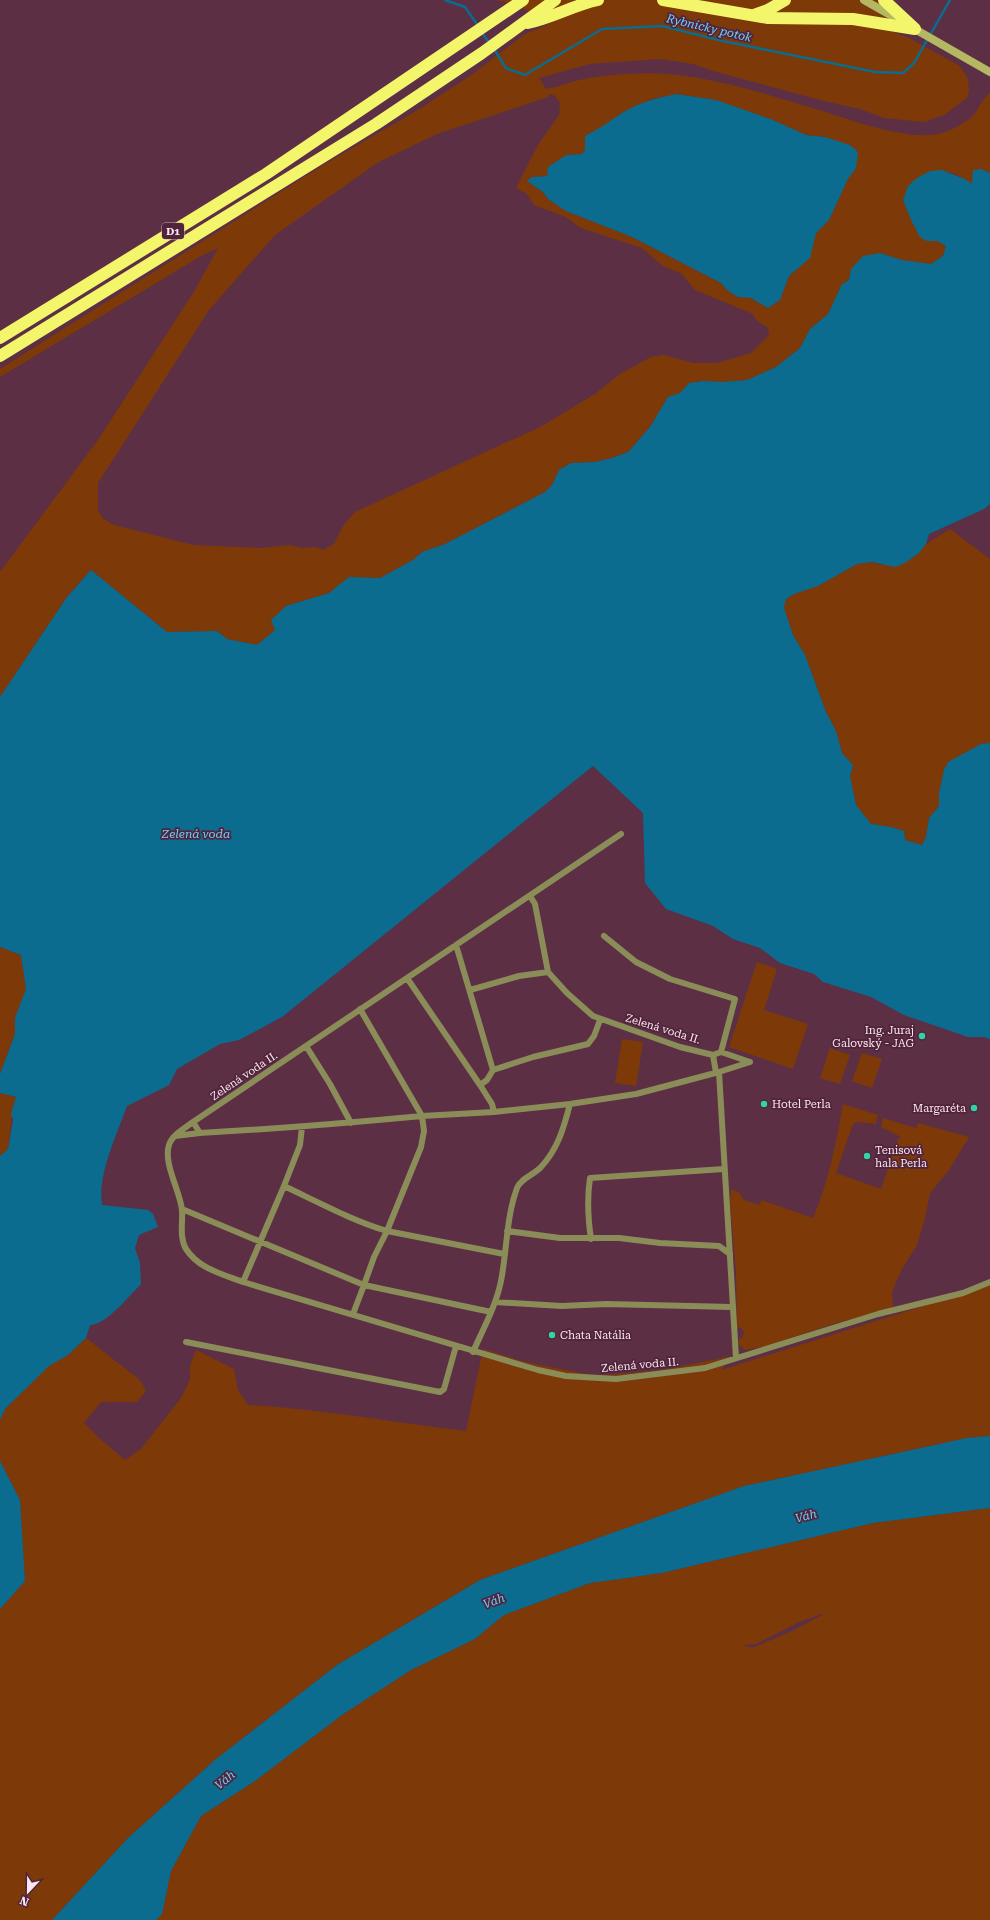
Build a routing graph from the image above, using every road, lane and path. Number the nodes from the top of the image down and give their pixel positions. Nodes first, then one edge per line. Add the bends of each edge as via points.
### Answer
1 (523, 0) edge
2 (555, 0) edge
3 (598, 0) edge
4 (663, 0) edge
5 (785, 0) edge
6 (864, 0) edge
7 (884, 0) edge
8 (753, 16) junction
9 (523, 24) junction
10 (915, 30) junction
11 (990, 72) edge
12 (0, 338) edge
13 (0, 356) edge
14 (621, 834) dead end
15 (530, 896) junction
16 (604, 936) dead end
17 (456, 945) junction
18 (548, 972) junction
19 (407, 978) junction
20 (470, 990) junction
21 (360, 1010) junction
22 (600, 1020) junction
23 (306, 1046) junction
24 (721, 1052) junction
25 (713, 1054) junction
26 (493, 1070) junction
27 (717, 1072) junction
28 (480, 1085) junction
29 (570, 1104) junction
30 (494, 1112) junction
31 (422, 1116) junction
32 (193, 1122) junction
33 (351, 1123) junction
34 (302, 1126) junction
35 (200, 1133) junction
36 (175, 1136) junction
37 (724, 1169) junction
38 (284, 1186) junction
39 (182, 1209) junction
40 (386, 1231) junction
41 (507, 1231) junction
42 (729, 1238) junction
43 (591, 1239) junction
44 (260, 1241) junction
45 (719, 1246) junction
46 (504, 1254) junction
47 (730, 1254) junction
48 (243, 1282) junction
49 (990, 1282) edge
50 (364, 1285) junction
51 (495, 1302) junction
52 (732, 1307) junction
53 (490, 1312) junction
54 (353, 1314) junction
55 (186, 1342) dead end
56 (456, 1346) junction
57 (473, 1352) junction
58 (736, 1358) junction

1 - 12 highway, D1 via 266,174
2 - 9 highway, D1
3 - 9 highway via 569,8 541,21
4 - 8 highway
5 - 8 highway
6 - 10 main road
7 - 10 highway
8 - 10 highway via 858,19
9 - 13 highway, D1 via 376,124
10 - 11 main road
14 - 15 street, Zelená voda II.
15 - 17 street, Zelená voda II.
15 - 18 street via 535,904
16 - 24 street via 636,962 670,979 735,999
17 - 19 street, Zelená voda II.
17 - 20 street
18 - 20 street via 519,976
18 - 22 street, Zelená voda II. via 567,993
19 - 21 street, Zelená voda II.
19 - 28 street
20 - 26 street
21 - 23 street, Zelená voda II.
21 - 31 street
22 - 25 street, Zelená voda II. via 680,1047
22 - 26 street via 588,1044
23 - 32 street, Zelená voda II.
23 - 33 street
24 - 25 street, Zelená voda II.
24 - 27 street via 750,1062
25 - 27 street
26 - 28 street via 487,1080
27 - 29 street via 636,1094
27 - 37 street via 722,1106
28 - 30 street
29 - 30 street
29 - 41 street via 555,1148 541,1168 518,1185
30 - 31 street
31 - 33 street
31 - 40 street via 424,1131 421,1147
32 - 35 street
32 - 36 street, Zelená voda II.
33 - 34 street
34 - 35 street
34 - 38 street via 300,1145
35 - 36 street
36 - 39 street, Zelená voda II. via 169,1145 168,1156
37 - 42 street
37 - 43 street via 590,1178 588,1190
38 - 40 street via 349,1217
38 - 44 street
39 - 44 street
39 - 48 street, Zelená voda II. via 182,1236 187,1249 209,1270
40 - 46 street
40 - 50 street
41 - 43 street
41 - 46 street
42 - 45 street
42 - 47 street
43 - 45 street via 618,1238
44 - 48 street
44 - 50 street
45 - 47 street
46 - 51 street
47 - 52 street
48 - 54 street, Zelená voda II.
49 - 58 street, Zelená voda II. via 963,1293 878,1314
50 - 53 street
50 - 54 street
51 - 52 street via 562,1306 606,1304
51 - 53 street
52 - 58 street
53 - 57 street
54 - 56 street, Zelená voda II.
55 - 56 street via 440,1392 444,1389
56 - 57 street, Zelená voda II.
57 - 58 street, Zelená voda II. via 538,1370 593,1379 616,1379 705,1368

